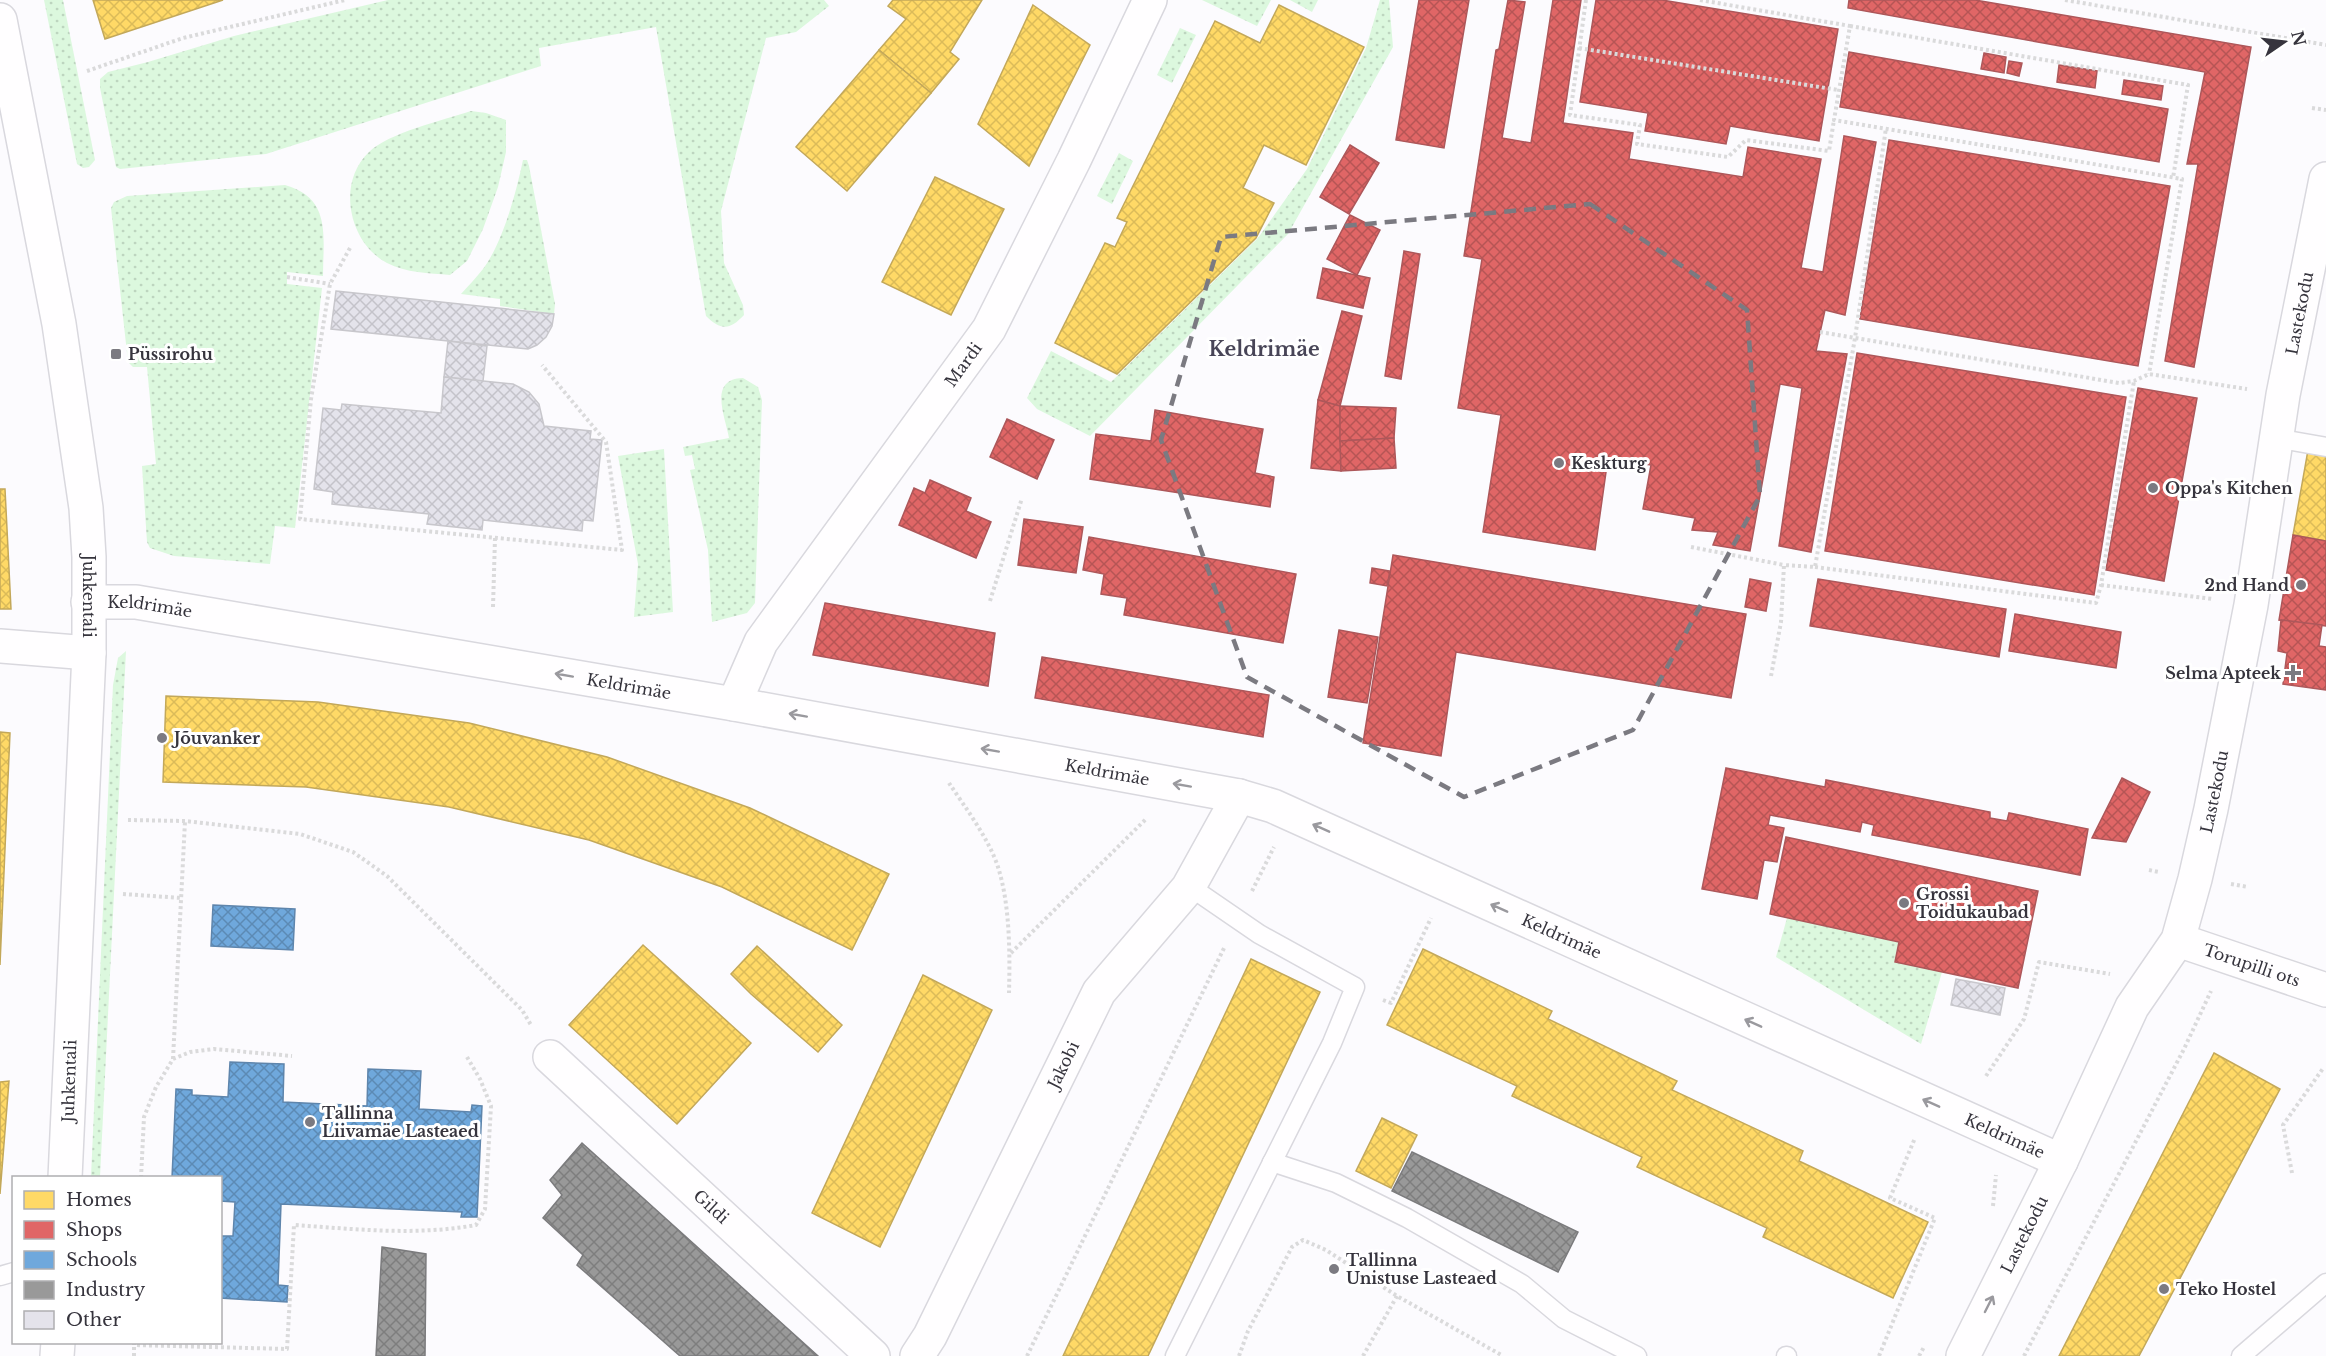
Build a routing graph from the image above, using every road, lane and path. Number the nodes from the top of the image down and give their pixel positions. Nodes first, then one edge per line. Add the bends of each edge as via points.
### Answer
1 (345, 0) edge
2 (1150, 0) edge
3 (1586, 0) edge
4 (1700, 0) edge
5 (2065, 0) edge
6 (0, 20) edge
7 (1850, 26) junction
8 (2326, 45) edge
9 (1579, 48) junction
10 (87, 71) dead end
11 (1839, 90) junction
12 (2312, 108) dead end
13 (2326, 110) edge
14 (1834, 120) junction
15 (1886, 129) junction
16 (2173, 178) junction
17 (2326, 179) edge
18 (2322, 225) edge
19 (350, 248) dead end
20 (287, 277) dead end
21 (330, 284) junction
22 (1820, 332) dead end
23 (1855, 338) junction
24 (542, 365) dead end
25 (2149, 374) junction
26 (2134, 381) junction
27 (2283, 395) junction
28 (2276, 438) junction
29 (2326, 447) edge
30 (1022, 498) dead end
31 (495, 538) junction
32 (1691, 547) dead end
33 (1784, 565) junction
34 (1815, 567) junction
35 (2101, 585) junction
36 (2216, 600) dead end
37 (990, 601) dead end
38 (88, 602) junction
39 (493, 607) dead end
40 (0, 646) edge
41 (89, 653) junction
42 (1771, 676) dead end
43 (734, 704) junction
44 (918, 737) junction
45 (1181, 785) junction
46 (1239, 796) junction
47 (1291, 814) junction
48 (128, 820) dead end
49 (185, 821) junction
50 (1447, 885) junction
51 (1189, 886) junction
52 (123, 894) dead end
53 (182, 898) junction
54 (1238, 920) junction
55 (2178, 940) junction
56 (1010, 954) junction
57 (2228, 957) junction
58 (2111, 974) dead end
59 (1355, 987) junction
60 (2326, 988) edge
61 (1009, 993) dead end
62 (292, 1056) dead end
63 (467, 1057) dead end
64 (550, 1057) joint
65 (173, 1059) junction
66 (2324, 1068) dead end
67 (1986, 1076) dead end
68 (1929, 1103) junction
69 (2061, 1161) junction
70 (1272, 1162) junction
71 (2292, 1173) dead end
72 (65, 1176) edge
73 (141, 1176) edge
74 (2326, 1283) edge
75 (1397, 1296) junction
76 (134, 1344) edge
77 (134, 1356) edge
78 (873, 1356) edge
79 (917, 1356) edge
80 (1027, 1356) edge
81 (1175, 1356) edge
82 (1239, 1356) edge
83 (1363, 1356) edge
84 (1503, 1356) edge
85 (1637, 1356) edge
86 (1879, 1356) edge
87 (1963, 1356) edge
88 (2024, 1356) edge
89 (2241, 1356) edge

1 - 10 path via 183,38
2 - 43 street, Mardi via 989,329 761,642
3 - 9 path
4 - 7 path
5 - 8 path
6 - 38 street, Juhkentali via 60,336 86,508
7 - 11 path
7 - 16 path via 2188,86
9 - 11 path
9 - 14 path via 1570,115 1640,125 1637,144 1728,157 1746,140 1829,151
11 - 14 path
12 - 13 path
14 - 15 path
15 - 16 path
15 - 23 path
16 - 25 path via 2182,179
17 - 18 street, Lastekodu
18 - 27 street, Lastekodu
19 - 21 path
20 - 21 path
21 - 31 path via 311,399 300,519
22 - 23 path
23 - 26 path via 2119,382
23 - 34 path
24 - 31 path via 606,442 622,550
25 - 26 path
25 - 27 path
26 - 35 path
27 - 28 street, Lastekodu
28 - 29 lane
28 - 55 street, Lastekodu via 2251,605 2195,879
30 - 37 path
31 - 39 path
32 - 33 path
33 - 34 path
33 - 42 path via 1781,622
34 - 35 path via 2096,603
35 - 36 path
38 - 41 street, Juhkentali
43 -> 38 street, Keldrimäe via 136,602
40 - 41 street
41 - 72 street, Juhkentali
44 -> 43 street, Keldrimäe
45 -> 44 street, Keldrimäe
44 - 56 path via 963,803 998,867
46 -> 45 street, Keldrimäe
45 - 56 path
46 - 47 street, Keldrimäe
46 - 51 street, Jakobi
50 -> 47 street, Keldrimäe
47 - 54 path
48 - 49 path
49 - 53 path
49 - 64 path via 300,834 353,852 387,876 522,1010
50 - 59 path via 1391,1004
68 -> 50 street, Keldrimäe
51 - 54 lane
51 - 79 street, Jakobi via 1099,992
52 - 53 path
53 - 65 path
54 - 59 lane
54 - 80 path
55 - 57 street, Torupilli ots
55 - 69 street, Lastekodu via 2132,1007
56 - 61 path
57 - 60 street, Torupilli ots
57 - 88 path
58 - 67 path via 2039,962 2024,1019
59 - 70 lane via 1332,1043
62 - 65 path via 214,1049
63 - 76 path via 491,1106 485,1209 476,1225 435,1231 294,1225 287,1349
64 - 78 street, Gildi
65 - 73 path via 144,1117
66 - 71 path via 2283,1125
69 -> 68 street, Keldrimäe
68 - 86 path via 1890,1198 1935,1218
87 -> 69 street, Lastekodu
70 - 81 lane
70 - 85 lane via 1336,1183 1407,1218 1522,1284 1564,1319
74 - 89 lane
75 - 82 path via 1326,1250 1303,1240 1292,1247
75 - 83 path
75 - 84 path
76 - 77 path

